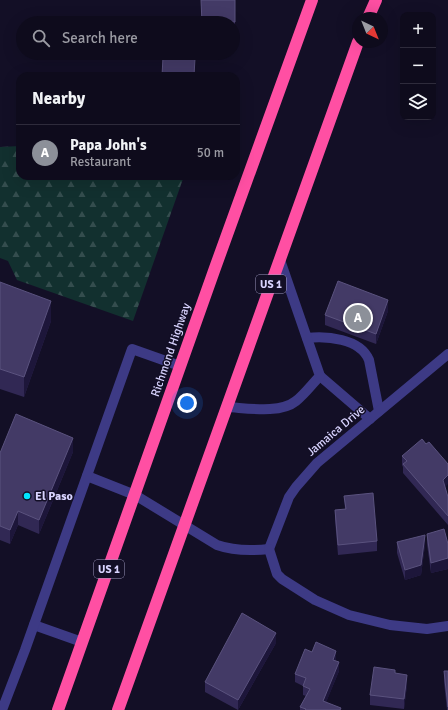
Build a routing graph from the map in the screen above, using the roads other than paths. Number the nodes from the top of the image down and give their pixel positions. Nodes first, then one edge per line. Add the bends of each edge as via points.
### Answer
1 (312, 0) edge
2 (376, 0) edge
3 (371, 12) edge
4 (356, 48) edge
5 (280, 260) junction
6 (307, 338) junction
7 (448, 354) edge
8 (180, 366) junction
9 (320, 376) junction
10 (227, 407) junction
11 (379, 411) junction
12 (370, 419) junction
13 (87, 476) junction
14 (135, 495) junction
15 (185, 525) junction
16 (269, 549) junction
17 (34, 624) junction
18 (448, 626) edge
19 (82, 642) junction
20 (2, 710) edge
21 (58, 710) edge
22 (118, 710) edge

1 - 8 highway, Richmond Highway / US 1
2 - 3 highway
4 - 5 highway, US 1
5 - 6 street
5 - 10 highway, US 1
6 - 9 street
6 - 11 street via 337,339 356,346 367,354
7 - 11 street, Jamaica Drive
8 - 13 street via 132,349
8 - 14 highway, Richmond Highway / US 1
9 - 10 street via 295,402 285,407
9 - 12 street
10 - 15 highway, US 1
11 - 12 street, Jamaica Drive
12 - 16 street, Jamaica Drive via 317,463 296,487 289,497
13 - 14 street
13 - 17 street
14 - 15 street
14 - 19 highway, Richmond Highway / US 1
15 - 16 street via 227,549
15 - 22 highway, US 1
16 - 18 street via 277,574 282,579 315,600 349,615 390,625 427,628
17 - 19 street
17 - 20 street
19 - 21 highway, Richmond Highway / US 1

